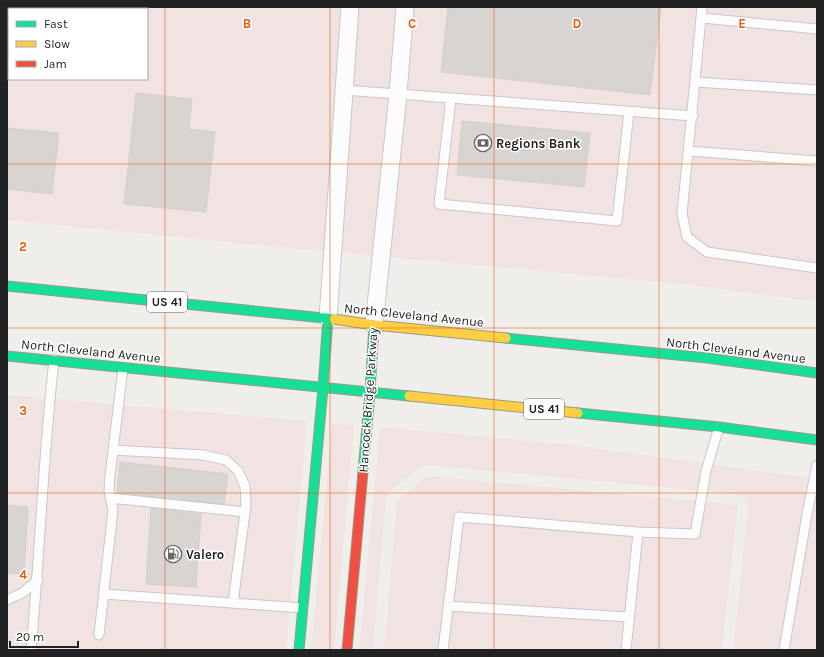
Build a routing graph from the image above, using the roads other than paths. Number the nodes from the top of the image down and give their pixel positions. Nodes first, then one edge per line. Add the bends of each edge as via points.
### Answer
1 (350, 7) edge
2 (405, 7) edge
3 (702, 7) edge
4 (702, 18) junction
5 (817, 28) edge
6 (696, 82) junction
7 (344, 90) junction
8 (817, 90) edge
9 (398, 94) junction
10 (451, 98) junction
11 (629, 112) junction
12 (693, 116) junction
13 (689, 151) junction
14 (817, 161) edge
15 (817, 268) edge
16 (7, 286) edge
17 (328, 318) junction
18 (374, 325) junction
19 (7, 356) edge
20 (54, 360) junction
21 (122, 368) junction
22 (817, 373) edge
23 (323, 388) junction
24 (370, 392) junction
25 (719, 426) junction
26 (817, 440) edge
27 (112, 450) junction
28 (817, 465) edge
29 (110, 498) junction
30 (245, 512) junction
31 (807, 514) junction
32 (817, 515) edge
33 (638, 532) junction
34 (38, 580) junction
35 (104, 594) junction
36 (7, 600) edge
37 (233, 603) junction
38 (448, 606) junction
39 (303, 608) junction
40 (629, 618) junction
41 (99, 635) dead end
42 (31, 650) edge
43 (299, 650) edge
44 (347, 650) edge
45 (443, 650) edge
46 (626, 650) edge
47 (784, 650) edge

1 - 7 street
2 - 9 street, Hancock Bridge Parkway
3 - 4 lane
4 - 5 lane
4 - 6 lane
6 - 8 lane
6 - 12 lane
7 - 9 lane
7 - 17 street
9 - 10 lane
9 - 18 street, Hancock Bridge Parkway
10 - 11 lane
10 - 11 lane via 439,204 617,221
11 - 12 lane
12 - 13 lane
13 - 14 lane
13 - 15 lane via 682,214 687,237 707,252
16 - 17 main road, North Cleveland Avenue / US 41
17 - 18 main road, North Cleveland Avenue / US 41
17 - 23 main road
18 - 22 main road, North Cleveland Avenue / US 41 via 707,358
18 - 24 main road, Hancock Bridge Parkway
19 - 20 main road, North Cleveland Avenue / US 41
20 - 21 main road, North Cleveland Avenue / US 41
20 - 34 lane
21 - 23 main road, North Cleveland Avenue / US 41
21 - 27 lane
23 - 24 main road, North Cleveland Avenue / US 41
23 - 39 main road
24 - 25 main road, North Cleveland Avenue / US 41
24 - 44 main road, Hancock Bridge Parkway
25 - 26 main road, North Cleveland Avenue / US 41
25 - 33 lane via 706,471 695,534
27 - 29 lane
27 - 30 lane via 203,455 226,460 238,471 245,486
28 - 31 lane
29 - 30 lane
29 - 35 lane via 113,510
30 - 37 lane
31 - 32 lane
31 - 47 lane
33 - 38 lane via 459,517
33 - 40 lane
34 - 36 lane via 22,593
34 - 42 lane
35 - 37 lane
35 - 41 lane
37 - 39 lane
38 - 40 lane
38 - 45 lane
39 - 43 main road
40 - 46 lane

